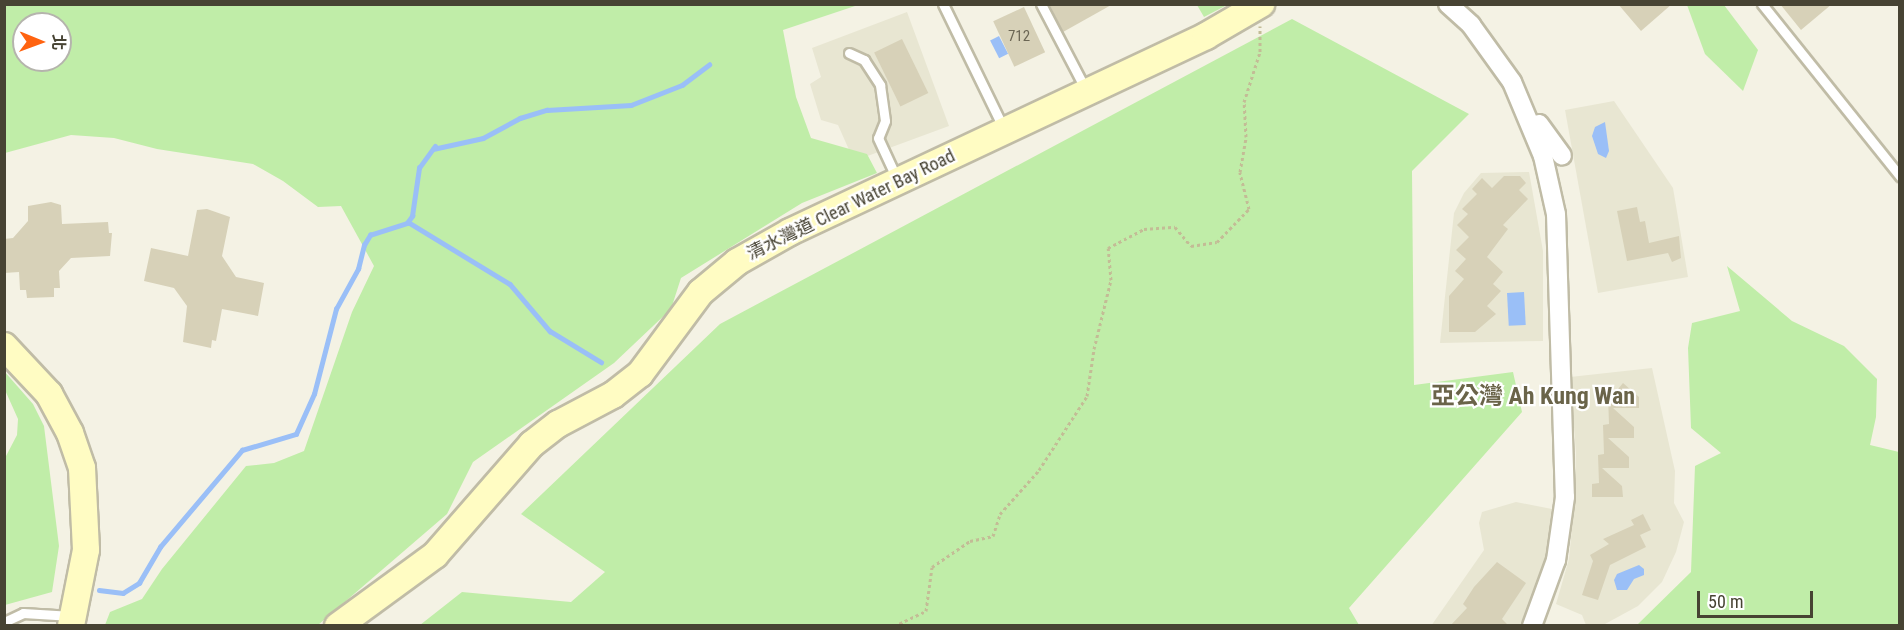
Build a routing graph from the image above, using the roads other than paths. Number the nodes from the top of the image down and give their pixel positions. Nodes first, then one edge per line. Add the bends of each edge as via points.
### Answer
1 (943, 4) edge
2 (1041, 4) edge
3 (1448, 4) edge
4 (1762, 4) edge
5 (1261, 12) edge
6 (849, 53) dead end
7 (1508, 75) junction
8 (1088, 92) junction
9 (1005, 131) junction
10 (1562, 156) dead end
11 (1899, 176) edge
12 (898, 181) junction
13 (4, 346) edge
14 (72, 621) edge
15 (4, 622) edge
16 (338, 626) edge
17 (1532, 626) edge

1 - 9 lane
2 - 8 lane
3 - 7 street via 1471,26
4 - 11 lane
5 - 8 main road, 清水灣道 Clear Water Bay Road
6 - 12 lane via 864,60 880,85 885,121 878,138
7 - 10 street via 1526,85 1533,97 1536,117
7 - 17 street via 1528,114 1549,177 1561,274 1564,514 1549,585
8 - 9 main road, 清水灣道 Clear Water Bay Road
9 - 12 main road, 清水灣道 Clear Water Bay Road
12 - 16 main road, 清水灣道 Clear Water Bay Road via 770,242 723,272 701,292 640,374 614,395 558,424 532,444 435,555
13 - 14 main road via 49,394 70,433 82,468 87,532
14 - 15 lane via 23,613

